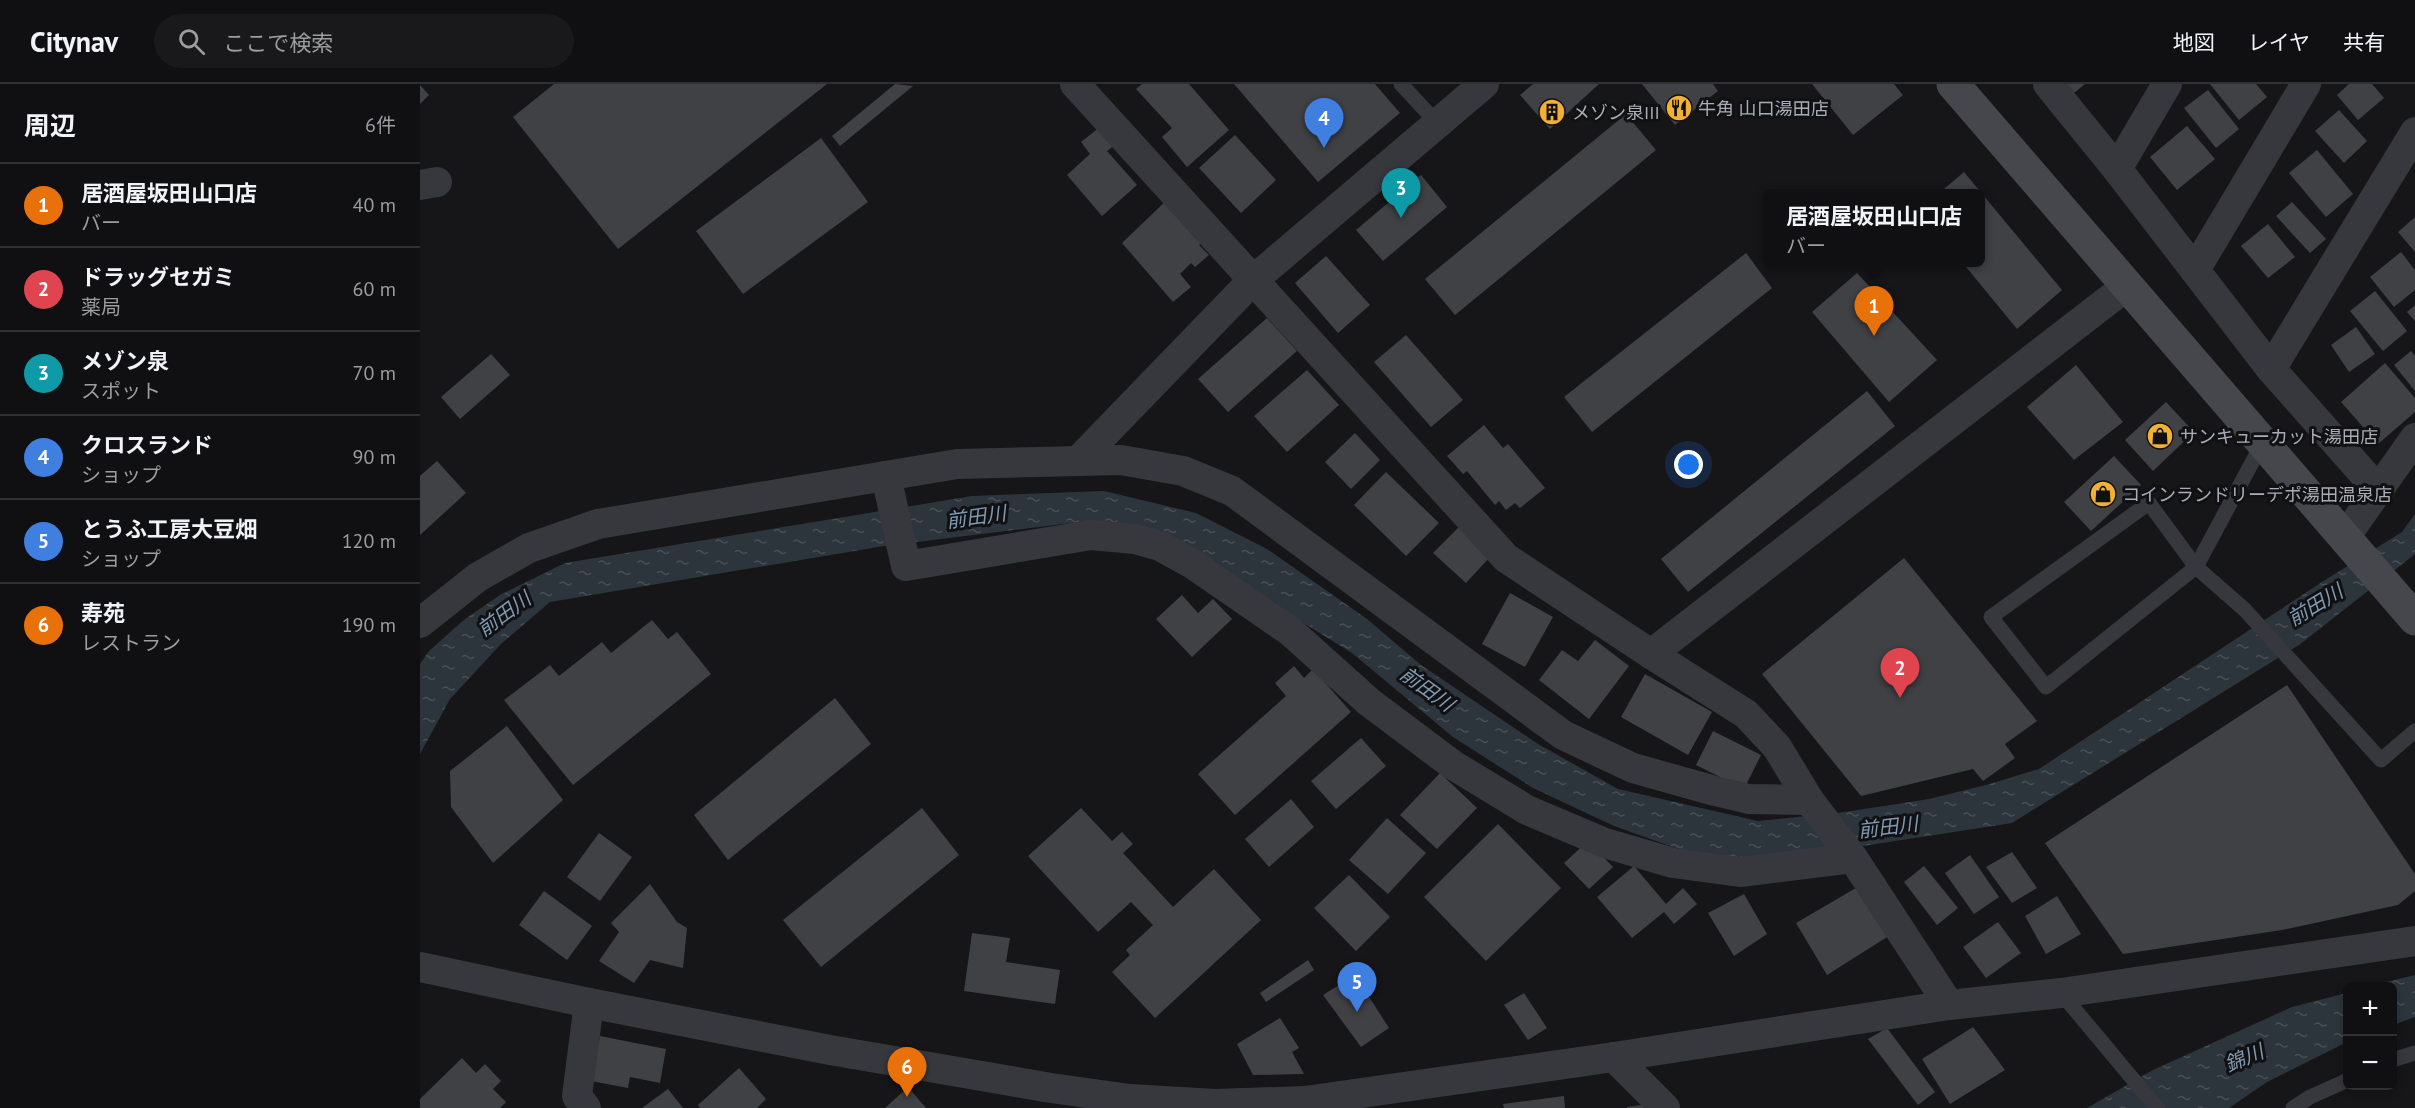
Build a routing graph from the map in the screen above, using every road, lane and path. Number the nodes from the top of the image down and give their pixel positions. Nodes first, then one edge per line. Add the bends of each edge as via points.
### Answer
1 (1075, 84) edge
2 (1401, 84) edge
3 (1484, 84) edge
4 (1953, 84) edge
5 (2048, 84) edge
6 (2167, 84) edge
7 (2306, 84) edge
8 (1437, 123) junction
9 (2415, 132) edge
10 (2117, 169) junction
11 (2195, 270) junction
12 (1252, 281) junction
13 (2128, 285) junction
14 (2271, 369) junction
15 (2415, 438) edge
16 (2262, 444) junction
17 (1078, 461) junction
18 (886, 476) junction
19 (2379, 491) junction
20 (2346, 539) junction
21 (2196, 567) junction
22 (2415, 619) edge
23 (420, 623) edge
24 (1651, 654) junction
25 (2415, 731) edge
26 (1809, 801) junction
27 (1852, 858) junction
28 (2415, 941) edge
29 (420, 967) edge
30 (2061, 993) junction
31 (590, 1003) junction
32 (1949, 1005) junction
33 (2415, 1053) edge
34 (1614, 1057) junction
35 (2397, 1058) edge
36 (2343, 1082) edge
37 (1153, 1104) edge
38 (586, 1108) edge
39 (1665, 1108) edge
40 (2157, 1108) edge
41 (2293, 1108) edge

1 - 12 street
2 - 8 lane
3 - 8 street
4 - 13 street
5 - 10 street
6 - 10 street
7 - 11 street
8 - 12 street
9 - 14 street
10 - 11 street
11 - 14 street
12 - 17 street
12 - 24 street via 1506,558
13 - 16 street
13 - 24 street
14 - 19 street
15 - 19 street
16 - 20 street
16 - 21 lane
17 - 18 street via 957,464
17 - 26 street via 1120,460 1183,471 1232,491 1563,735 1623,764 1749,799
18 - 23 street via 598,524 529,548 478,577
18 - 27 street via 906,566 1091,535 1136,539 1160,546 1291,632 1368,702 1453,765 1527,810 1605,843 1672,862 1740,872
19 - 20 street
20 - 22 street
21 - 21 lane via 2046,687 1991,617 2149,503
21 - 25 lane via 2245,610 2381,760
24 - 26 street via 1746,714 1777,747
26 - 27 street
27 - 32 street
28 - 30 street
29 - 31 street
30 - 32 street
30 - 40 lane
31 - 37 street via 830,1050
31 - 38 street via 577,1096
32 - 34 street
33 - 35 lane
34 - 37 street via 1305,1101
34 - 39 street
36 - 41 lane

